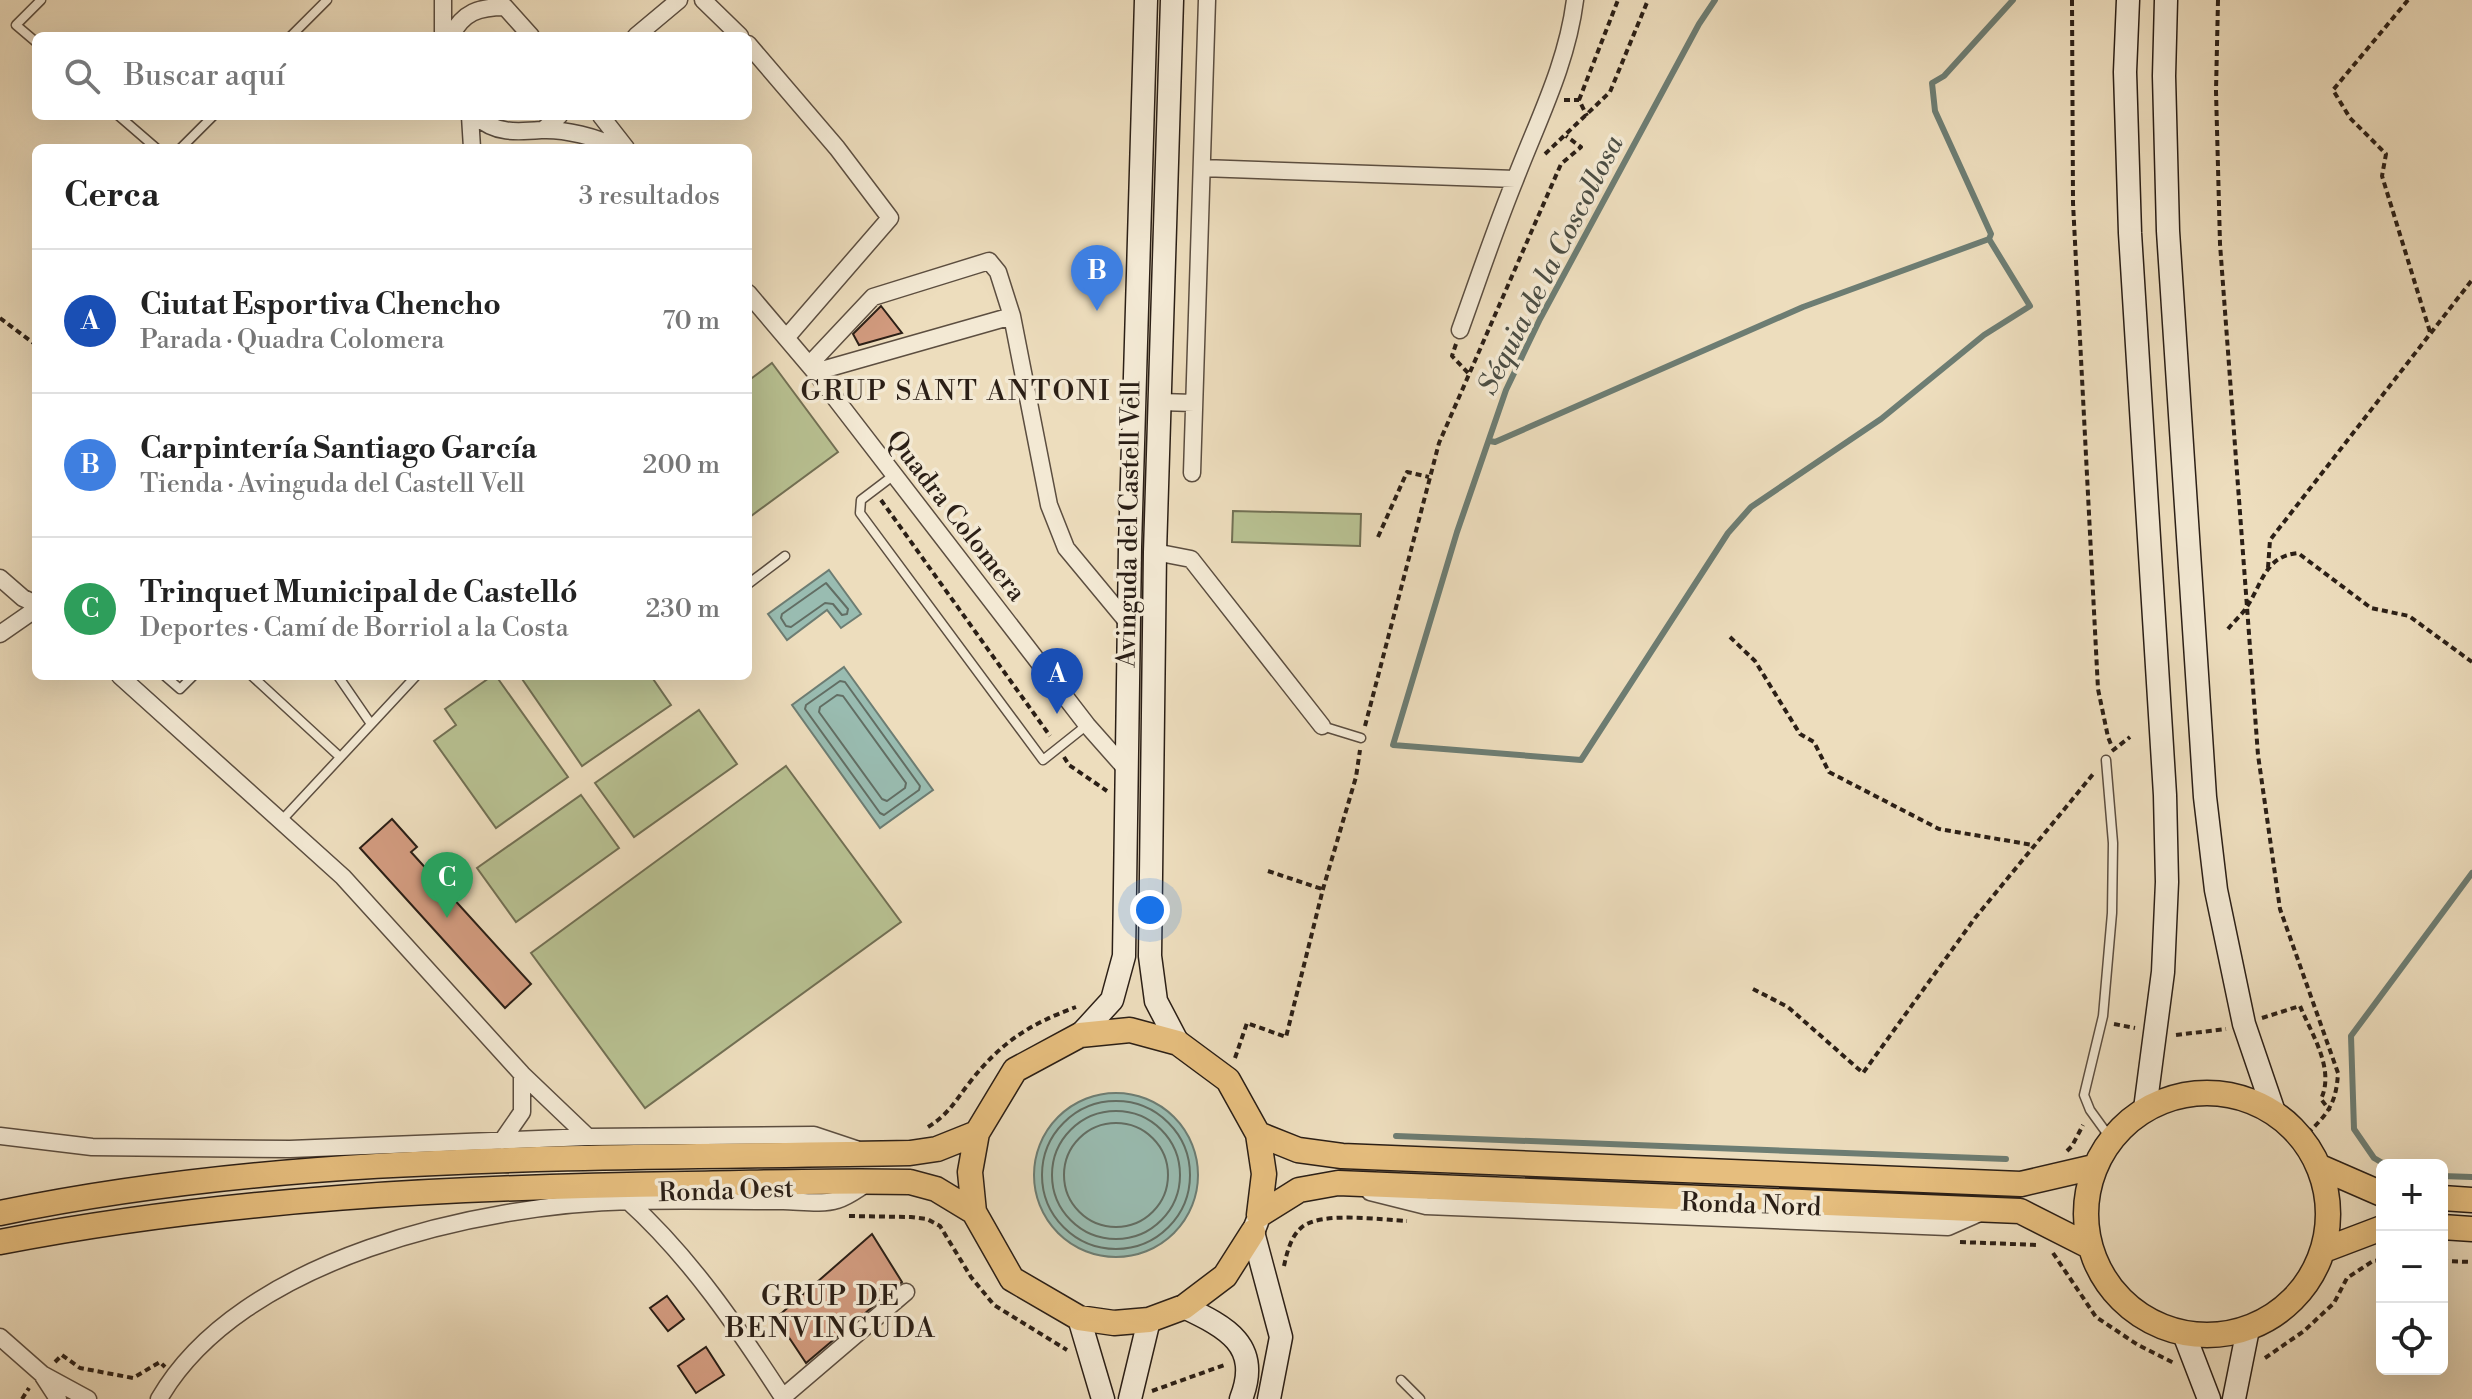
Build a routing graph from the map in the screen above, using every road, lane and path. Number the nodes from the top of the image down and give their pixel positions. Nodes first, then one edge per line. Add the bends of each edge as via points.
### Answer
1 (41, 0) edge
2 (327, 0) edge
3 (443, 0) edge
4 (679, 0) edge
5 (703, 0) edge
6 (1146, 0) edge
7 (1172, 0) edge
8 (1207, 0) edge
9 (1575, 0) edge
10 (1618, 0) edge
11 (1648, 0) edge
12 (2072, 0) edge
13 (2128, 0) edge
14 (2166, 0) edge
15 (2218, 0) edge
16 (2408, 0) edge
17 (501, 4) edge
18 (295, 32) edge
19 (443, 32) edge
20 (453, 32) edge
21 (527, 32) edge
22 (641, 32) edge
23 (736, 32) edge
24 (32, 39) edge
25 (752, 49) edge
26 (1579, 100) junction
27 (1549, 101) junction
28 (1587, 116) junction
29 (124, 120) edge
30 (209, 120) edge
31 (473, 120) edge
32 (479, 120) edge
33 (554, 120) edge
34 (604, 120) edge
35 (539, 131) junction
36 (1566, 136) junction
37 (151, 144) edge
38 (185, 144) edge
39 (472, 144) edge
40 (523, 144) edge
41 (610, 144) edge
42 (623, 144) edge
43 (1202, 168) junction
44 (1515, 179) junction
45 (2472, 280) edge
46 (752, 298) edge
47 (1012, 316) junction
48 (0, 318) edge
49 (1460, 330) joint
50 (2430, 332) junction
51 (786, 338) junction
52 (32, 342) edge
53 (812, 369) junction
54 (1469, 374) junction
55 (1160, 402) junction
56 (1194, 403) junction
57 (1192, 473) dead end
58 (891, 477) junction
59 (1430, 477) junction
60 (1378, 537) dead end
61 (1155, 552) junction
62 (785, 556) dead end
63 (2268, 568) junction
64 (0, 578) edge
65 (752, 581) edge
66 (32, 604) edge
67 (2247, 607) junction
68 (32, 609) edge
69 (1129, 624) junction
70 (2228, 629) dead end
71 (0, 634) edge
72 (1730, 637) dead end
73 (2472, 662) edge
74 (124, 680) edge
75 (170, 680) edge
76 (189, 680) edge
77 (256, 680) edge
78 (341, 680) edge
79 (412, 680) edge
80 (371, 724) junction
81 (1087, 725) junction
82 (1322, 726) joint
83 (2130, 737) dead end
84 (1361, 738) junction
85 (1058, 748) junction
86 (2113, 750) junction
87 (340, 757) junction
88 (2106, 760) junction
89 (2117, 762) dead end
90 (1126, 769) junction
91 (1111, 793) dead end
92 (282, 820) junction
93 (2034, 845) junction
94 (1268, 871) dead end
95 (1323, 889) junction
96 (1753, 989) dead end
97 (1081, 1005) dead end
98 (1080, 1035) junction
99 (1178, 1043) junction
100 (522, 1074) junction
101 (1228, 1080) junction
102 (2145, 1109) junction
103 (2090, 1110) junction
104 (2274, 1112) junction
105 (922, 1131) dead end
106 (977, 1133) junction
107 (1258, 1134) junction
108 (0, 1136) edge
109 (588, 1137) junction
110 (2303, 1138) junction
111 (2111, 1139) junction
112 (502, 1141) junction
113 (869, 1154) junction
114 (2061, 1155) dead end
115 (2094, 1167) junction
116 (2320, 1167) junction
117 (871, 1181) junction
118 (2376, 1191) edge
119 (2448, 1198) edge
120 (2472, 1200) edge
121 (628, 1201) junction
122 (672, 1201) junction
123 (2020, 1211) junction
124 (974, 1212) junction
125 (0, 1213) edge
126 (839, 1216) dead end
127 (1413, 1221) dead end
128 (1256, 1224) junction
129 (2448, 1227) edge
130 (2472, 1229) edge
131 (2376, 1230) edge
132 (663, 1233) junction
133 (0, 1242) edge
134 (1954, 1242) dead end
135 (2018, 1245) junction
136 (2089, 1246) junction
137 (2324, 1250) junction
138 (2376, 1261) edge
139 (2448, 1261) edge
140 (2472, 1262) edge
141 (1283, 1271) dead end
142 (906, 1292) dead end
143 (1184, 1307) junction
144 (1079, 1318) junction
145 (1149, 1320) junction
146 (2248, 1329) junction
147 (2184, 1334) junction
148 (0, 1337) edge
149 (1246, 1355) junction
150 (1071, 1360) dead end
151 (2261, 1362) dead end
152 (2174, 1364) dead end
153 (167, 1368) junction
154 (42, 1374) junction
155 (1401, 1380) dead end
156 (1130, 1396) edge
157 (784, 1398) edge
158 (58, 1399) edge
159 (88, 1399) edge
160 (159, 1399) edge
161 (1103, 1399) edge
162 (1241, 1399) edge
163 (1269, 1399) edge
164 (1420, 1399) edge
165 (2209, 1399) edge
166 (2234, 1399) edge

1 - 24 lane via 16,25
2 - 18 lane
3 - 19 street
4 - 22 street
5 - 23 street
6 - 69 main road, Avinguda del Castell Vell
7 - 55 main road, Avinguda del Castell Vell
8 - 43 street
9 - 27 street via 1571,33
10 - 26 path
11 - 28 path via 1610,92
12 - 86 path via 2073,203 2098,689
13 - 102 main road via 2130,233 2167,882 2163,972
14 - 104 main road via 2168,231 2205,797 2216,890 2244,1024
15 - 67 path via 2220,244
16 - 50 path via 2333,90 2350,118 2386,154 2382,176
17 - 20 street via 482,7 458,22
17 - 21 street
25 - 51 street via 890,218
26 - 27 path
26 - 28 path
27 - 44 street
28 - 36 path
29 - 37 lane
30 - 38 lane
31 - 39 street
32 - 35 street via 511,132
33 - 35 street
34 - 42 street
35 - 40 street
35 - 41 street
36 - 44 path
36 - 54 path via 1581,147 1561,164
43 - 44 street
43 - 56 street
44 - 49 street
45 - 50 path
46 - 51 street, Quadra Colomera
47 - 53 street
47 - 53 street via 998,272 989,261 873,297
47 - 69 street via 1049,505 1066,548
48 - 52 path
49 - 54 path via 1452,356
50 - 63 path via 2270,540
51 - 53 street, Quadra Colomera
53 - 58 street, Quadra Colomera
54 - 59 path
55 - 56 street
55 - 61 main road, Avinguda del Castell Vell
56 - 57 street
58 - 81 street, Quadra Colomera
58 - 85 path via 895,486 880,498
58 - 85 lane via 861,500 860,513 1043,760
59 - 60 path via 1407,472
59 - 84 path
61 - 82 street via 1191,559
61 - 99 main road, Avinguda del Castell Vell via 1150,956 1156,1001
62 - 65 lane
63 - 67 path
63 - 73 path via 2284,555 2298,553 2371,608 2409,616
64 - 66 street
67 - 70 path
67 - 110 path via 2258,755 2280,909 2338,1073 2330,1111
68 - 71 street
69 - 90 main road, Avinguda del Castell Vell
72 - 93 path via 1755,661 1800,734 1814,742 1829,772 1939,829
74 - 92 street
75 - 76 lane via 180,689
77 - 87 lane
78 - 80 lane
79 - 80 lane
80 - 87 lane
81 - 85 lane
81 - 90 street, Quadra Colomera
82 - 84 lane
83 - 86 path
84 - 95 path via 1356,777
85 - 91 path via 1069,765
86 - 88 path
86 - 89 path
87 - 92 lane
88 - 93 path
88 - 103 lane via 2112,913 2103,1016 2084,1095
90 - 98 main road, Avinguda del Castell Vell via 1124,956 1112,1000
92 - 100 street via 343,877
93 - 96 path via 1863,1073 1788,1007
94 - 95 path
95 - 101 path via 1286,1037 1247,1023
97 - 105 path via 1022,1031 988,1061 946,1116
98 - 99 main road via 1130,1030
98 - 106 main road via 1015,1070
99 - 101 main road
100 - 109 street
100 - 112 street via 522,1112
101 - 107 main road
102 - 104 main road via 2185,1094 2227,1094
102 - 111 main road
103 - 111 lane
103 - 114 path via 2072,1146
104 - 110 main road
106 - 113 main road, Ronda Oest via 937,1149
106 - 124 main road via 970,1172
107 - 115 main road, Ronda Nord via 1298,1150 1342,1156 2021,1184
107 - 128 main road via 1264,1174
108 - 112 street, Ronda Oest via 92,1147 214,1149
109 - 112 street, Ronda Oest
109 - 113 street, Ronda Oest via 814,1135
110 - 116 main road
111 - 115 main road
113 - 125 main road, Ronda Oest via 593,1157 296,1172
115 - 136 main road via 2085,1207
116 - 118 main road
116 - 137 main road via 2329,1204
117 - 122 street, Ronda Oest via 837,1200
117 - 124 main road, Ronda Oest via 936,1189
117 - 133 main road, Ronda Oest via 590,1185 305,1200 153,1216
119 - 120 main road
121 - 122 street, Ronda Oest
121 - 132 street
121 - 153 street, Ronda Oest via 465,1220 375,1246 296,1277
122 - 132 street
123 - 128 main road, Ronda Nord via 1338,1183 1299,1190
123 - 135 path
123 - 136 main road, Ronda Nord
124 - 144 main road via 1012,1279
126 - 150 path via 911,1217 940,1226 994,1305 1066,1347
127 - 141 path via 1316,1220 1301,1227 1288,1248
128 - 143 main road via 1225,1276
128 - 163 main road via 1281,1337
129 - 130 main road
131 - 137 main road
132 - 157 street via 721,1304
134 - 135 path
135 - 152 path via 2040,1245 2056,1255 2096,1317
136 - 147 main road via 2113,1293 2147,1321
137 - 146 main road via 2311,1278 2284,1309
138 - 151 path via 2347,1278 2334,1303
139 - 140 path
142 - 157 street
143 - 145 main road
143 - 149 main road via 1221,1325
144 - 145 main road
144 - 161 main road
145 - 156 main road
146 - 147 main road via 2214,1336
146 - 166 main road
147 - 165 main road
148 - 154 street
149 - 156 path via 1178,1384
149 - 162 main road
153 - 154 path via 133,1378 80,1368 62,1355
153 - 160 street, Ronda Oest
154 - 158 street
154 - 159 street
155 - 164 lane

